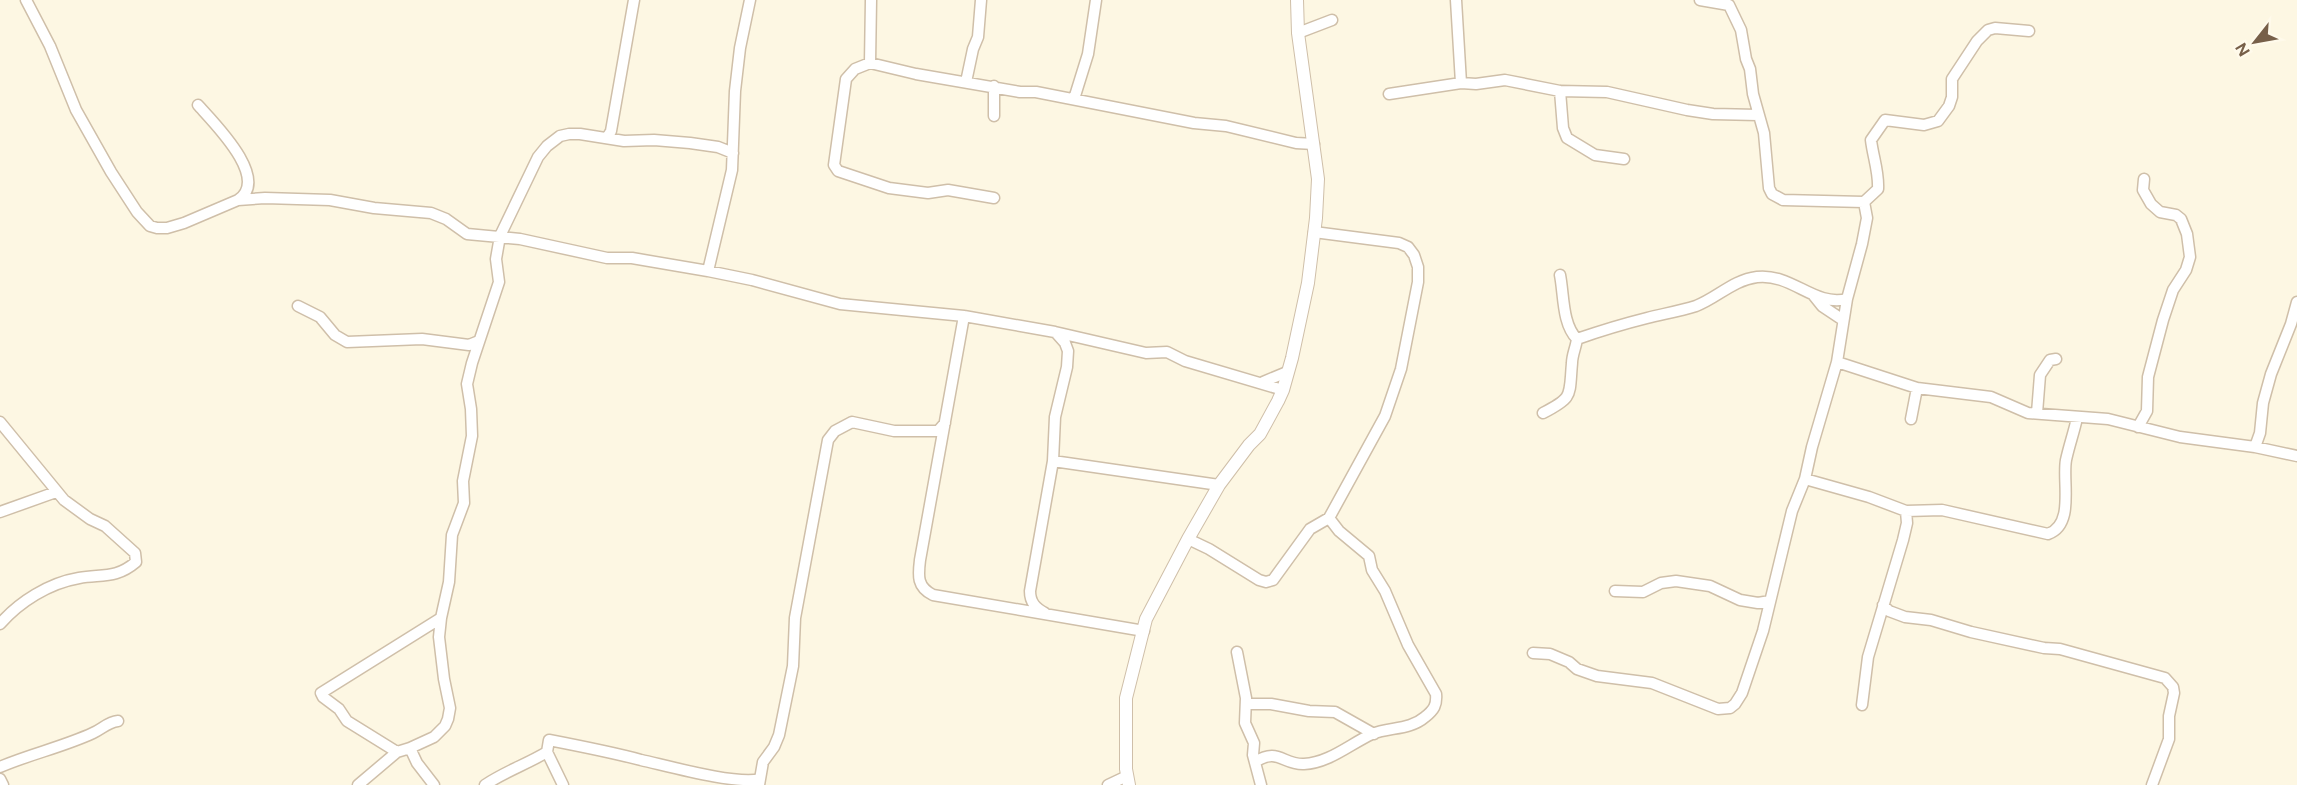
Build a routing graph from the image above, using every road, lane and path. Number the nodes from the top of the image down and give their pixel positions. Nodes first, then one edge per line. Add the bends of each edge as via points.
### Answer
1 (26, 0) edge
2 (634, 0) edge
3 (750, 0) edge
4 (871, 0) edge
5 (981, 0) edge
6 (1096, 0) edge
7 (1297, 0) edge
8 (1456, 0) edge
9 (1700, 0) edge
10 (1730, 2) edge
11 (1332, 20) dead end
12 (2030, 32) dead end
13 (1298, 33) junction
14 (870, 63) junction
15 (966, 82) junction
16 (1461, 83) junction
17 (994, 86) junction
18 (1560, 91) junction
19 (1389, 94) dead end
20 (1074, 99) junction
21 (198, 105) dead end
22 (1758, 115) junction
23 (994, 116) dead end
24 (607, 138) junction
25 (1314, 144) junction
26 (732, 153) junction
27 (1624, 159) dead end
28 (2144, 179) dead end
29 (994, 198) dead end
30 (238, 200) junction
31 (1864, 202) junction
32 (1314, 232) junction
33 (500, 236) junction
34 (708, 271) junction
35 (1560, 275) dead end
36 (1813, 296) junction
37 (1847, 299) junction
38 (2297, 302) edge
39 (298, 306) dead end
40 (964, 316) junction
41 (1843, 320) junction
42 (984, 321) junction
43 (2293, 331) edge
44 (1055, 332) junction
45 (961, 336) junction
46 (1577, 339) junction
47 (479, 341) junction
48 (2056, 358) dead end
49 (1838, 362) junction
50 (1287, 372) junction
51 (1263, 382) junction
52 (1917, 388) junction
53 (1283, 390) junction
54 (1543, 413) dead end
55 (2037, 413) junction
56 (2077, 418) junction
57 (1911, 419) dead end
58 (0, 422) edge
59 (946, 422) junction
60 (2138, 427) junction
61 (2255, 447) junction
62 (2297, 456) edge
63 (1053, 461) junction
64 (1805, 479) junction
65 (1219, 486) junction
66 (56, 492) junction
67 (1906, 511) junction
68 (0, 512) edge
69 (1329, 518) junction
70 (1188, 539) junction
71 (1615, 591) dead end
72 (1030, 596) junction
73 (1770, 601) junction
74 (1883, 605) junction
75 (1016, 609) junction
76 (1045, 614) junction
77 (441, 618) junction
78 (0, 624) edge
79 (1144, 631) junction
80 (1237, 652) dead end
81 (1533, 653) dead end
82 (1436, 694) junction
83 (1246, 704) junction
84 (1862, 705) dead end
85 (1448, 706) dead end
86 (118, 721) dead end
87 (1374, 734) junction
88 (410, 748) junction
89 (397, 752) junction
90 (547, 752) junction
91 (1255, 762) junction
92 (0, 767) edge
93 (0, 779) edge
94 (1128, 781) edge
95 (759, 782) edge
96 (3, 785) edge
97 (358, 785) edge
98 (434, 785) edge
99 (485, 785) edge
100 (563, 785) edge
101 (1108, 785) edge
102 (1261, 785) edge
103 (2152, 785) edge

1 - 30 street via 76,110 144,220 157,228 167,228
2 - 24 street
3 - 26 street via 740,48
4 - 14 street
5 - 15 street via 978,37
6 - 20 street via 1088,54
7 - 13 street
8 - 16 street
9 - 10 street
10 - 22 street via 1744,41
11 - 13 street
12 - 31 street via 1988,30 1952,80 1952,98 1938,121 1924,125 1885,120 1871,140 1878,189
13 - 25 street
14 - 15 street
14 - 29 street via 846,78 834,165 838,171 889,188 928,193 948,190
15 - 17 street
16 - 18 street via 1505,80
16 - 19 street
17 - 20 street
17 - 23 street
18 - 22 street via 1607,92 1713,114
18 - 27 street via 1567,138 1595,155
20 - 25 street
21 - 30 street via 225,136 247,172 248,190
22 - 31 street via 1764,133 1766,178 1772,194 1783,200
24 - 26 street via 690,143
24 - 33 street via 569,134 547,146
25 - 32 street via 1318,179
26 - 34 street
28 - 60 street via 2143,190 2151,204 2160,212 2181,219 2190,256 2163,320 2148,377 2147,411
30 - 33 street via 330,200 431,213 467,234
31 - 37 street via 1867,218
32 - 50 street via 1308,283
32 - 69 street via 1399,243 1408,247 1418,267 1414,313 1385,416
33 - 34 street via 607,258 632,258
33 - 47 street via 496,259 499,282
34 - 40 street via 840,304
35 - 46 street via 1567,322
36 - 37 street via 1835,302
36 - 41 street
36 - 46 street via 1791,282 1757,277 1695,306
37 - 41 street
38 - 43 street
39 - 47 street via 320,317 335,335 347,342 422,339 469,345
40 - 42 street
40 - 45 street
41 - 49 street
42 - 44 street
42 - 45 street
43 - 61 street via 2271,374
44 - 51 street via 1146,353 1167,352
44 - 63 street via 1068,351 1055,417
45 - 59 street
46 - 54 street via 1569,394
47 - 77 street via 467,384 472,436 463,481 464,503 452,535 449,582
48 - 55 street via 2040,375
49 - 52 street
49 - 64 street
50 - 51 street
50 - 53 street
51 - 53 street
52 - 55 street via 1991,397
52 - 57 street
53 - 65 street via 1260,434
55 - 56 street
56 - 60 street via 2108,419
56 - 67 street via 2066,461 2062,521 2053,532 1942,510
58 - 66 street
59 - 75 street via 920,560 920,584 933,595
59 - 95 street via 938,431 919,432 852,422 828,440 795,618 793,666 780,735 763,762
60 - 61 street
61 - 62 street
63 - 65 street
63 - 72 street
64 - 67 street
64 - 73 street via 1792,511
65 - 70 street
66 - 68 street
66 - 78 street via 105,526 135,553 135,562 109,576 77,578 34,595
67 - 74 street via 1903,540
69 - 70 street via 1310,529 1279,573 1266,582
69 - 82 street via 1369,556 1408,645
70 - 79 street via 1146,619
71 - 73 street via 1643,592 1676,581 1710,586 1740,600
72 - 75 street
72 - 76 street
73 - 81 street via 1742,693 1730,708 1712,708 1652,683 1597,676 1550,654
74 - 84 street via 1865,673
74 - 103 street via 1905,617 2060,649 2165,678 2174,693 2169,738
75 - 76 street
76 - 79 street
77 - 88 street via 439,637 450,708 448,719 438,734
77 - 89 street via 321,693 347,721
79 - 94 street via 1126,698
80 - 83 street
82 - 85 street
82 - 87 street via 1435,708 1423,719
83 - 87 street via 1335,712
83 - 91 street via 1245,723 1254,743
86 - 92 street
87 - 91 street via 1310,763 1295,763 1272,755
88 - 89 street
88 - 98 street
89 - 97 street
90 - 95 street via 549,740 690,773
90 - 99 street
90 - 100 street
91 - 102 street
93 - 96 street
94 - 101 street

